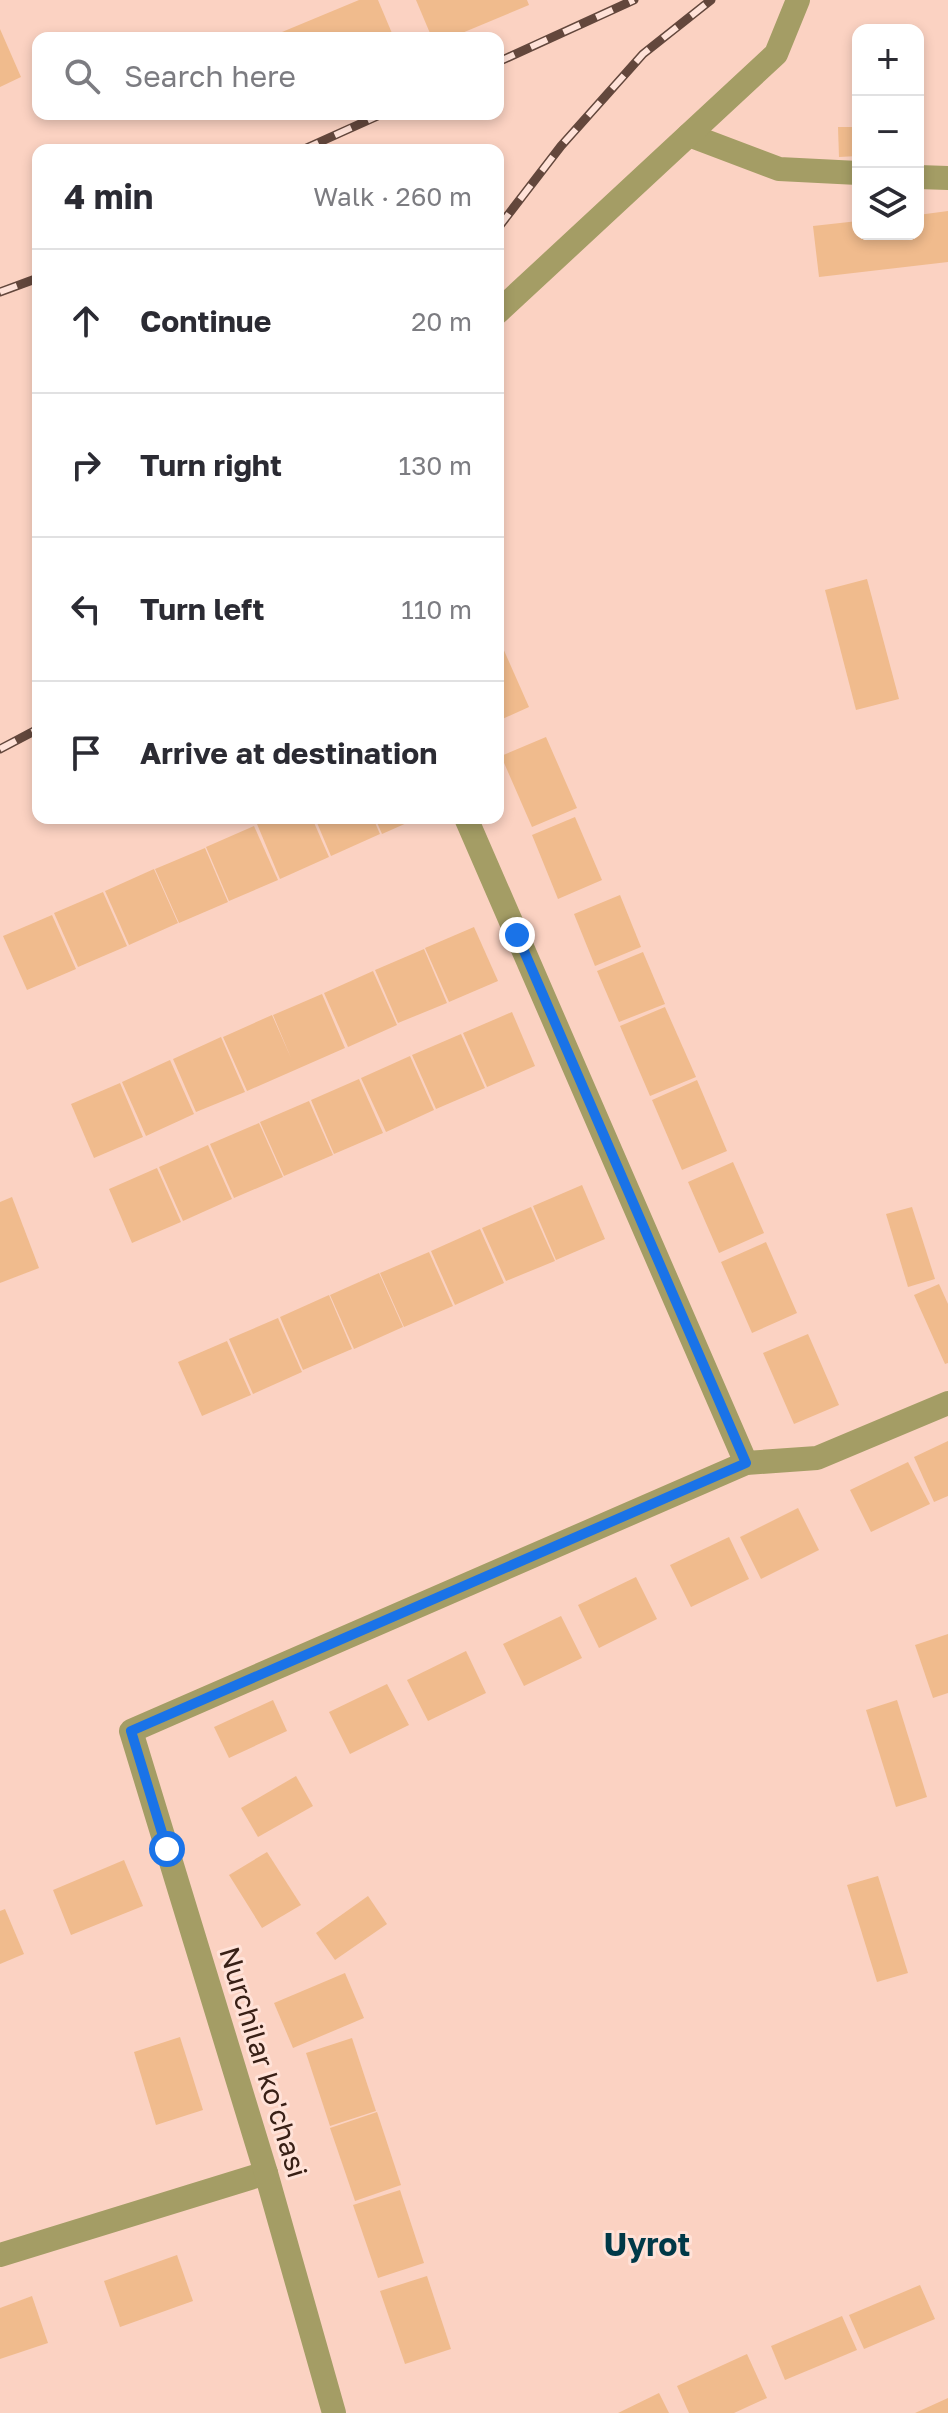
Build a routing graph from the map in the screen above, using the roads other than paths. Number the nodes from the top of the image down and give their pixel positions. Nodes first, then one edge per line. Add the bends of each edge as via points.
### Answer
1 (798, 0) edge
2 (689, 135) junction
3 (852, 173) edge
4 (924, 177) edge
5 (948, 178) edge
6 (504, 306) edge
7 (469, 824) edge
8 (948, 1403) edge
9 (746, 1463) junction
10 (266, 2173) junction
11 (0, 2255) edge
12 (334, 2413) edge

1 - 2 street via 776,54
2 - 3 street via 779,169
2 - 6 street
4 - 5 street
7 - 9 street
8 - 9 street via 817,1458
9 - 10 street, Nurchilar ko'chasi via 131,1731
10 - 11 street
10 - 12 street, Nurchilar ko'chasi

